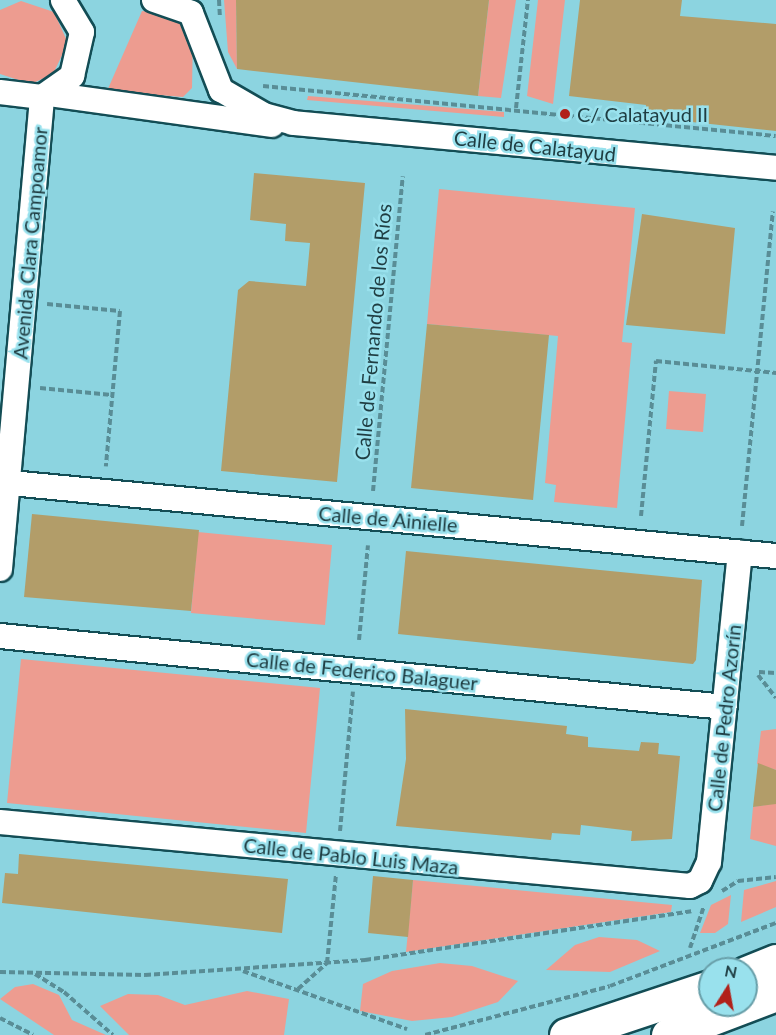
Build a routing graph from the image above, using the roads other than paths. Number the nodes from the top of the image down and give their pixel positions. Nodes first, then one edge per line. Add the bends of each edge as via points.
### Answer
1 (63, 0) edge
2 (164, 0) edge
3 (203, 0) edge
4 (206, 58) junction
5 (1, 96) edge
6 (45, 96) junction
7 (293, 123) junction
8 (776, 168) edge
9 (4, 483) edge
10 (740, 553) junction
11 (776, 556) edge
12 (0, 569) edge
13 (0, 636) edge
14 (724, 707) junction
15 (0, 822) edge
16 (709, 895) joint
17 (776, 961) edge
18 (758, 968) edge
19 (698, 991) edge
20 (776, 994) edge
21 (566, 1035) edge
22 (668, 1035) edge

1 - 6 street via 77,18 83,48 72,76
2 - 4 street, Calle de Calatayud via 197,20
3 - 4 street
4 - 7 street, Calle de Calatayud via 211,75 233,101
5 - 6 street, Calle de Calatayud
6 - 7 street, Calle de Calatayud via 240,124
6 - 9 street, Avenida Clara Campoamor
7 - 8 street, Calle de Calatayud
9 - 10 street, Calle de Ainielle
9 - 12 street, Avenida Clara Campoamor
10 - 11 street, Calle de Ainielle
10 - 14 street, Calle de Pedro Azorín
13 - 14 street, Calle de Federico Balaguer
14 - 16 street, Calle de Pedro Azorín
15 - 16 street, Calle de Pablo Luis Maza via 671,887
17 - 18 main road
19 - 21 main road
20 - 22 main road

